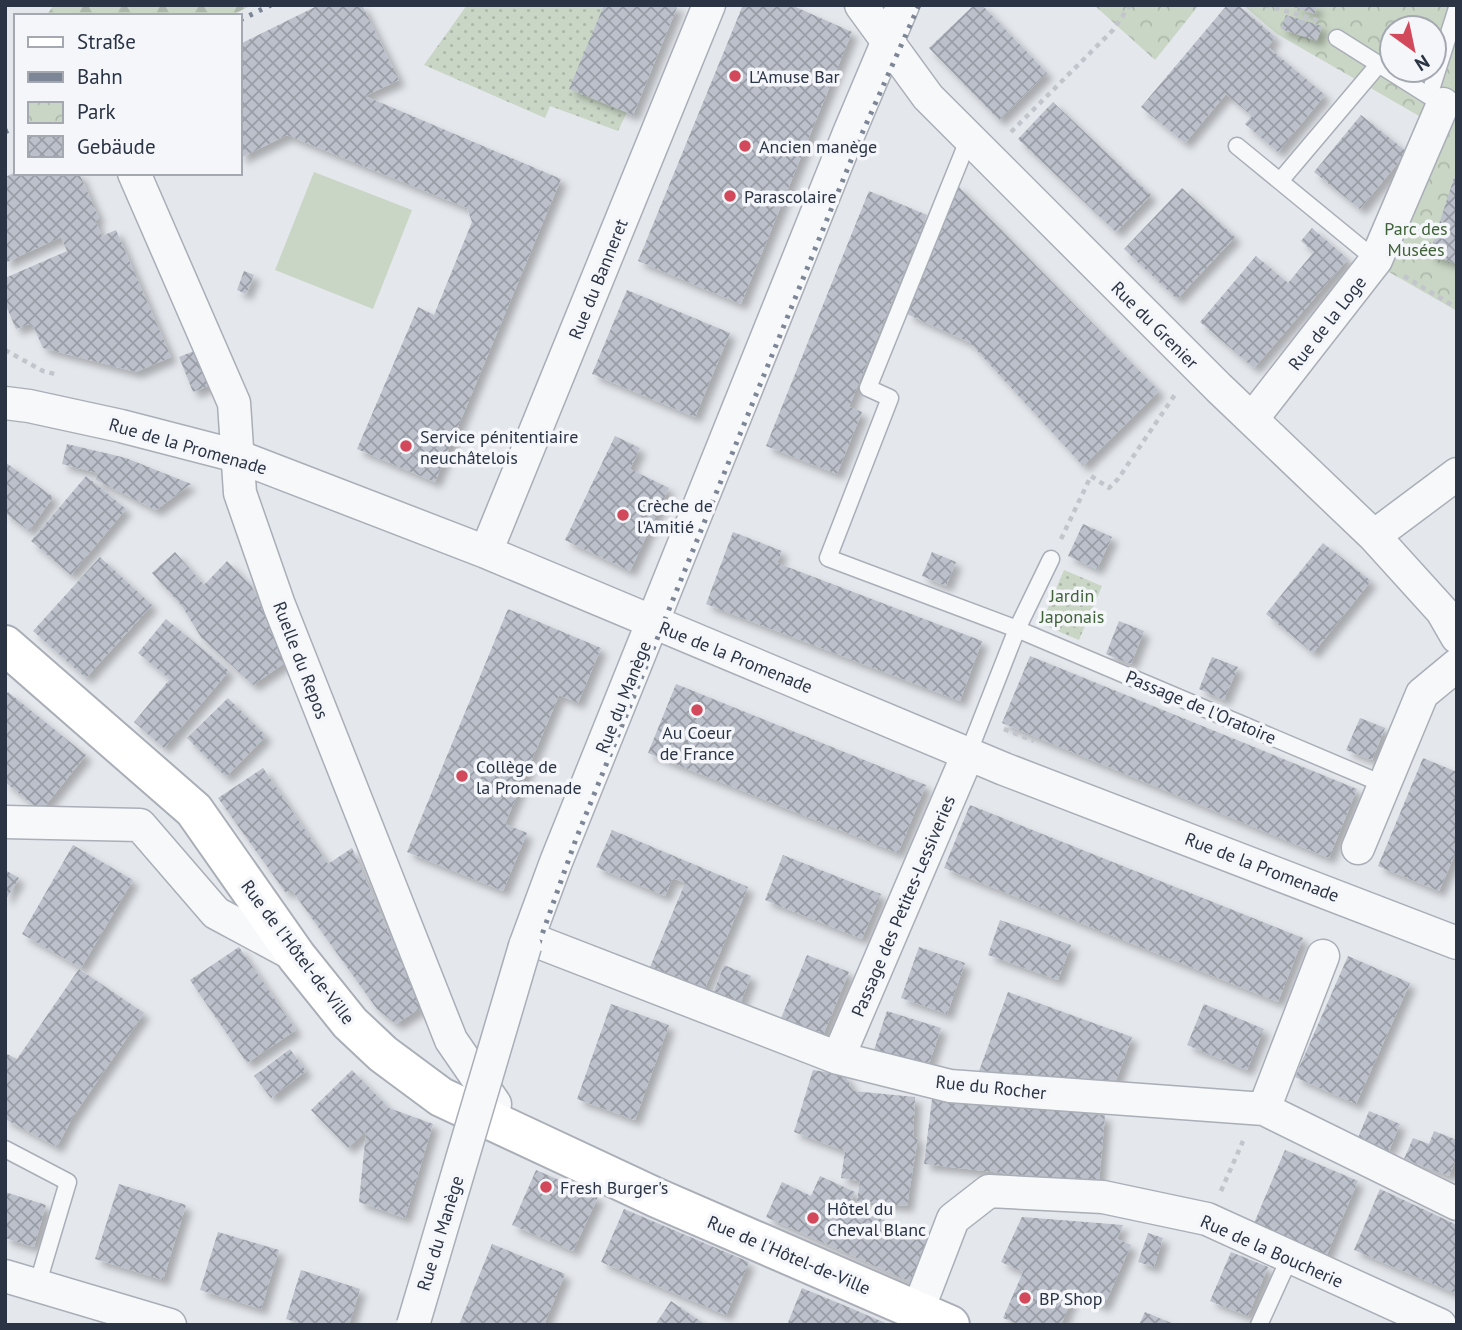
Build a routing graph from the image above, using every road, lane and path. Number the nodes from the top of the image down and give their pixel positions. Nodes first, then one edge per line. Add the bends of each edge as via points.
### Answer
1 (709, 5) edge
2 (861, 5) edge
3 (903, 5) edge
4 (1130, 5) edge
5 (1265, 5) edge
6 (1457, 8) edge
7 (1337, 38) joint
8 (888, 41) junction
9 (1378, 63) edge
10 (1378, 65) edge
11 (1411, 84) edge
12 (1436, 100) junction
13 (969, 138) junction
14 (1005, 139) dead end
15 (1237, 146) dead end
16 (135, 175) edge
17 (1280, 181) junction
18 (1376, 260) junction
19 (1457, 308) edge
20 (5, 350) edge
21 (55, 374) dead end
22 (1179, 388) dead end
23 (5, 403) edge
24 (1252, 419) junction
25 (237, 456) junction
26 (1457, 474) edge
27 (1374, 536) junction
28 (486, 552) junction
29 (1054, 553) joint
30 (653, 623) junction
31 (1017, 629) junction
32 (1457, 637) edge
33 (5, 645) edge
34 (1457, 665) edge
35 (968, 754) junction
36 (1385, 785) junction
37 (5, 822) edge
38 (1358, 848) dead end
39 (526, 942) junction
40 (1457, 943) edge
41 (1323, 956) dead end
42 (297, 957) junction
43 (838, 1058) junction
44 (1264, 1109) junction
45 (514, 1131) junction
46 (1245, 1137) dead end
47 (5, 1149) edge
48 (1216, 1202) dead end
49 (1457, 1204) edge
50 (1290, 1257) junction
51 (5, 1276) edge
52 (37, 1286) junction
53 (934, 1317) edge
54 (138, 1320) edge
55 (1422, 1321) edge
56 (170, 1325) edge
57 (413, 1325) edge
58 (1259, 1325) edge

1 - 28 street, Rue du Banneret
2 - 8 street, Rue du Grenier
3 - 8 street, Rue du Manège
4 - 14 path via 1113,30
5 - 7 path via 1328,24
6 - 12 lane
7 - 9 lane
8 - 13 street, Rue du Grenier via 928,97
8 - 30 street, Rue du Manège
10 - 17 lane
11 - 12 lane
12 - 18 street, Rue de la Loge
13 - 24 street, Rue du Grenier
13 - 31 lane, Passage de l'Oratoire via 868,388 890,398 828,558
15 - 17 lane
16 - 25 street, Ruelle du Repos via 234,403
17 - 18 lane
18 - 19 path
18 - 24 street, Rue de la Loge
20 - 21 path
22 - 29 path via 1118,479 1109,488 1091,476
23 - 25 street, Rue de la Promenade
24 - 27 street, Rue du Grenier
25 - 28 street, Rue de la Promenade
25 - 45 street, Ruelle du Repos via 240,493 279,605 451,1040
26 - 27 street
27 - 32 street, Rue du Grenier via 1442,611
28 - 30 street, Rue de la Promenade
29 - 31 lane
30 - 35 street, Rue de la Promenade
30 - 39 street, Rue du Manège
31 - 35 lane
31 - 36 lane, Passage de l'Oratoire
33 - 42 main road, Rue de l'Hôtel-de-Ville via 194,810
34 - 36 street via 1422,694
35 - 40 street, Rue de la Promenade
35 - 43 street, Passage des Petites-Lessiveries
36 - 38 street
37 - 42 street via 140,825 216,913
39 - 43 street, Rue du Rocher
39 - 57 street, Rue du Manège, bridge
41 - 44 street
42 - 45 main road, Rue de l'Hôtel-de-Ville via 350,1023 383,1054 441,1097
43 - 44 street, Rue du Rocher via 950,1086
44 - 49 street, Rue du Rocher
45 - 53 main road, Rue de l'Hôtel-de-Ville
46 - 48 path
47 - 52 lane via 68,1182
50 - 53 street, Rue de la Boucherie via 1207,1219 1103,1196 989,1191 953,1219
50 - 55 street, Rue de la Boucherie
50 - 58 lane
51 - 52 street
52 - 54 street
54 - 56 street

